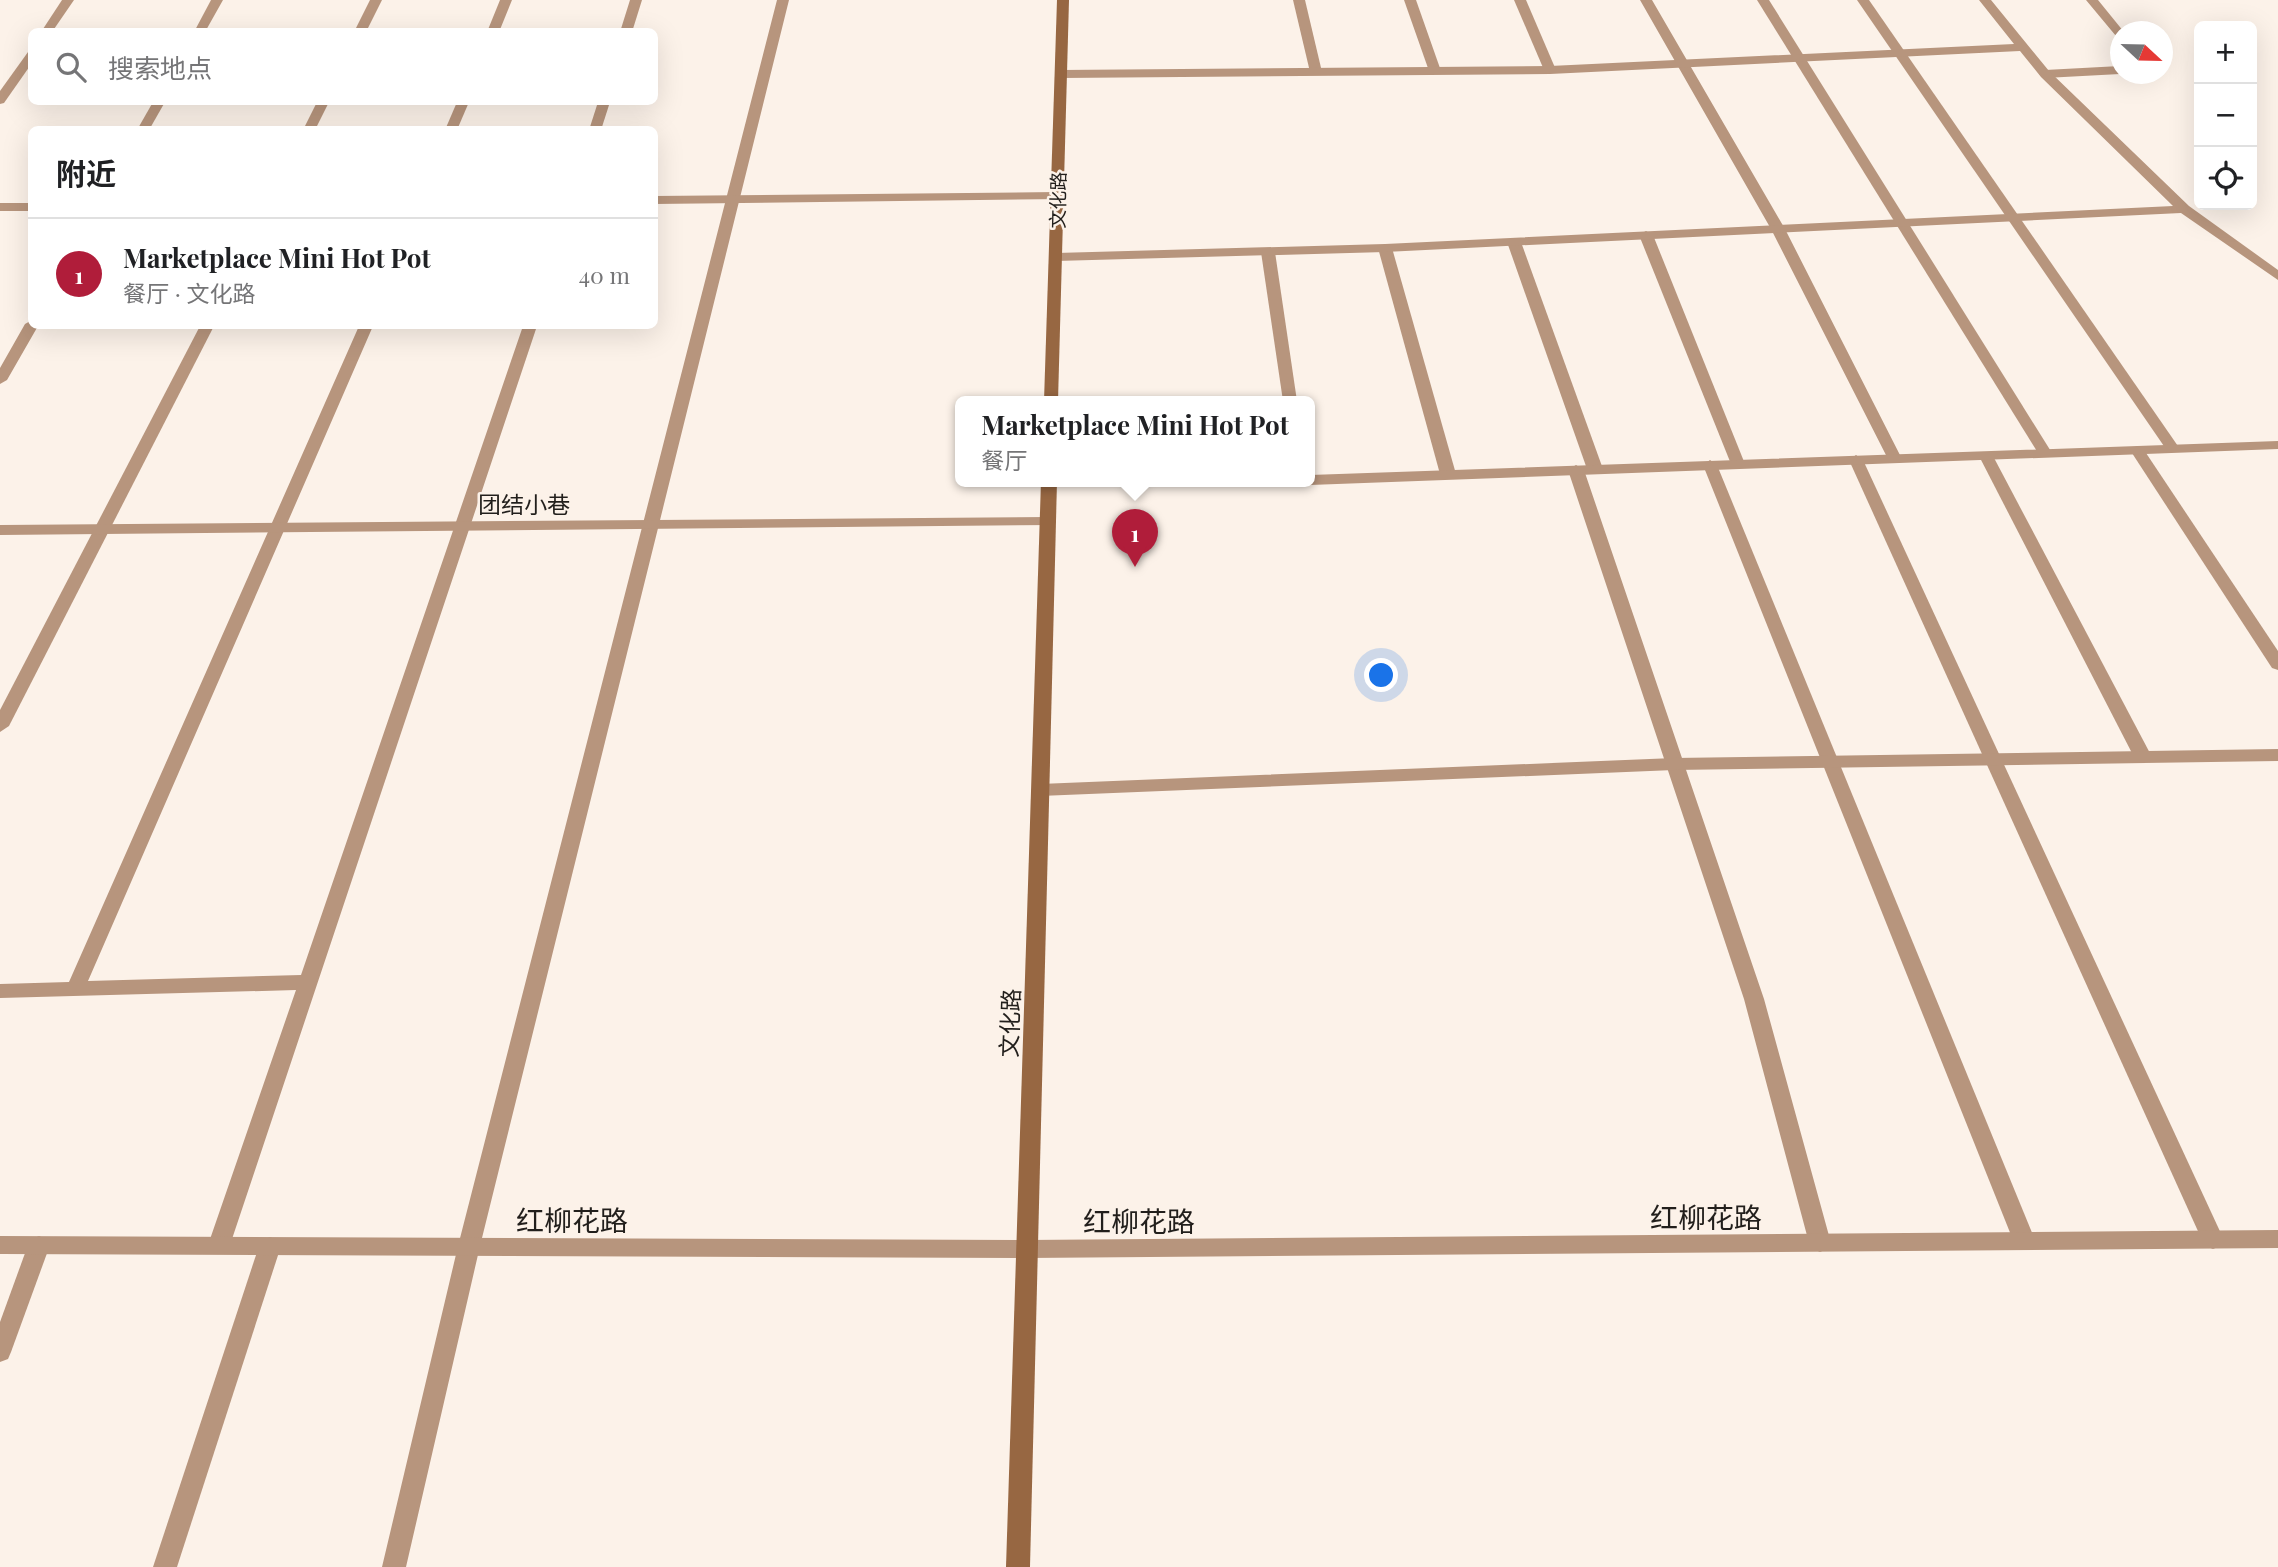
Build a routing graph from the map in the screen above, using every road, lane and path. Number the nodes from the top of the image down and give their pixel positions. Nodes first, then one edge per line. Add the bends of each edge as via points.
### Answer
1 (68, 0) edge
2 (217, 0) edge
3 (376, 0) edge
4 (506, 0) edge
5 (636, 0) edge
6 (782, 0) edge
7 (1063, 0) edge
8 (1299, 0) edge
9 (1410, 0) edge
10 (1520, 0) edge
11 (1646, 0) edge
12 (1763, 0) edge
13 (1863, 0) edge
14 (1985, 0) edge
15 (2092, 0) edge
16 (2110, 22) edge
17 (49, 28) edge
18 (201, 28) edge
19 (362, 28) edge
20 (495, 28) edge
21 (627, 28) edge
22 (2023, 47) junction
23 (1900, 53) junction
24 (1799, 58) junction
25 (28, 60) edge
26 (1682, 64) junction
27 (1550, 70) junction
28 (1435, 71) junction
29 (2110, 71) edge
30 (1316, 72) junction
31 (1061, 74) junction
32 (2045, 74) junction
33 (0, 100) edge
34 (157, 105) edge
35 (322, 105) edge
36 (462, 105) edge
37 (603, 105) edge
38 (145, 126) edge
39 (311, 126) edge
40 (453, 126) edge
41 (596, 126) edge
42 (1057, 195) junction
43 (733, 199) junction
44 (658, 200) edge
45 (28, 206) edge
46 (0, 207) edge
47 (2184, 209) junction
48 (2013, 217) junction
49 (1902, 223) junction
50 (1778, 229) junction
51 (1646, 235) junction
52 (1514, 242) junction
53 (1385, 248) junction
54 (1268, 252) junction
55 (1056, 257) junction
56 (2278, 276) edge
57 (29, 329) edge
58 (205, 329) edge
59 (365, 329) edge
60 (529, 329) edge
61 (0, 380) edge
62 (1051, 396) edge
63 (1289, 396) edge
64 (2278, 445) edge
65 (2173, 449) junction
66 (2137, 450) junction
67 (2045, 453) junction
68 (1986, 456) junction
69 (1895, 459) junction
70 (1856, 460) junction
71 (1738, 464) junction
72 (1710, 465) junction
73 (1595, 469) junction
74 (1576, 470) junction
75 (1448, 474) junction
76 (1315, 480) edge
77 (1049, 487) edge
78 (1048, 522) junction
79 (650, 525) junction
80 (462, 526) junction
81 (278, 528) junction
82 (102, 529) junction
83 (0, 530) edge
84 (2278, 664) edge
85 (0, 726) edge
86 (2278, 755) edge
87 (2143, 757) junction
88 (1993, 759) junction
89 (1831, 761) junction
90 (1674, 764) junction
91 (1040, 790) junction
92 (308, 982) junction
93 (75, 989) junction
94 (0, 991) edge
95 (2278, 1239) edge
96 (2213, 1240) junction
97 (2024, 1241) junction
98 (1820, 1243) junction
99 (0, 1245) edge
100 (39, 1245) junction
101 (219, 1245) junction
102 (270, 1246) junction
103 (469, 1246) junction
104 (1027, 1249) junction
105 (0, 1352) edge
106 (165, 1567) edge
107 (394, 1567) edge
108 (1018, 1567) edge

1 - 17 street
2 - 18 street
3 - 19 street
4 - 20 street
5 - 21 street
6 - 43 street
7 - 31 main road, 文化路
8 - 30 street
9 - 28 street
10 - 27 street
11 - 26 street
12 - 24 street
13 - 23 street
14 - 22 street
15 - 16 street
22 - 23 street
22 - 32 street
23 - 24 street
23 - 48 street
24 - 26 street
24 - 49 street
25 - 33 street
26 - 27 street
26 - 50 street
27 - 28 street
28 - 30 street
29 - 32 street
30 - 31 street
31 - 42 main road, 文化路
32 - 47 street
34 - 38 street
35 - 39 street
36 - 40 street
37 - 41 street
42 - 43 street
42 - 55 main road, 文化路
43 - 44 street
43 - 79 street
45 - 46 street
47 - 48 street
47 - 56 street
48 - 49 street
48 - 65 street
49 - 50 street
49 - 67 street
50 - 51 street
50 - 69 street
51 - 52 street
51 - 71 street
52 - 53 street
52 - 73 street
53 - 54 street
53 - 75 street
54 - 55 street
54 - 63 street
55 - 62 main road, 文化路
57 - 61 street
58 - 82 street
59 - 81 street
60 - 80 street
64 - 65 street
65 - 66 street
66 - 67 street
66 - 84 street
67 - 68 street
68 - 69 street
68 - 87 street
69 - 70 street
70 - 71 street
70 - 88 street
71 - 72 street
72 - 73 street
72 - 89 street
73 - 74 street
74 - 75 street
74 - 90 street
75 - 76 street
77 - 78 main road, 文化路
78 - 79 street, 团结小巷
78 - 91 main road, 文化路
79 - 80 street, 团结小巷
79 - 103 street
80 - 81 street, 团结小巷
80 - 92 street
81 - 82 street, 团结小巷
81 - 93 street
82 - 83 street, 团结小巷
82 - 85 street
86 - 87 street
87 - 88 street
88 - 89 street
88 - 96 street
89 - 90 street
89 - 97 street
90 - 91 street
90 - 98 street via 1754,999
91 - 104 main road, 文化路
92 - 93 street
92 - 101 street
93 - 94 street
95 - 96 street, 红柳花路
96 - 97 street, 红柳花路
97 - 98 street, 红柳花路
98 - 104 street, 红柳花路
99 - 100 street, 红柳花路
100 - 101 street, 红柳花路
100 - 105 street
101 - 102 street, 红柳花路
102 - 103 street, 红柳花路
102 - 106 street
103 - 104 street, 红柳花路
103 - 107 street
104 - 108 main road, 文化路

